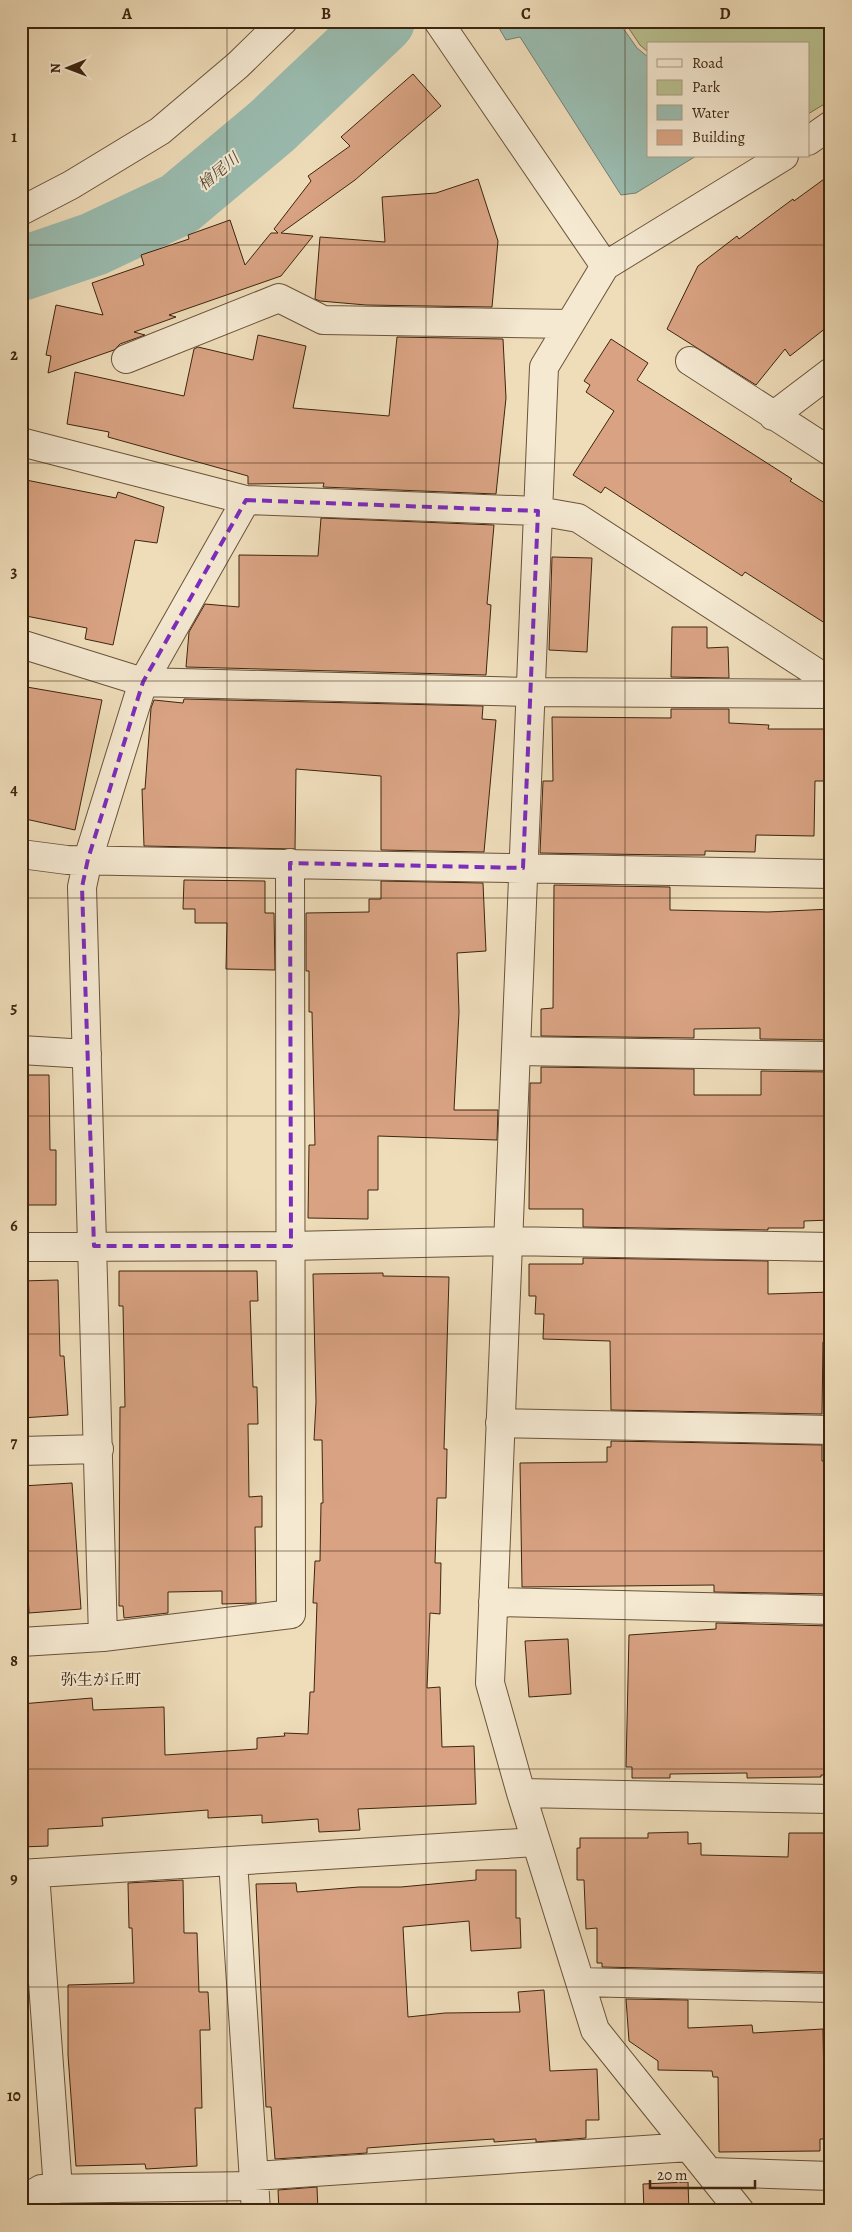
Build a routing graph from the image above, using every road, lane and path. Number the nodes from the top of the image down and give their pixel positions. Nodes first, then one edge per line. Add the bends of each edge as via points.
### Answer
1 (283, 21) edge
2 (438, 21) edge
3 (831, 125) edge
4 (810, 140) edge
5 (781, 158) edge
6 (21, 211) edge
7 (605, 266) junction
8 (570, 324) junction
9 (126, 359) dead end
10 (690, 361) dead end
11 (831, 372) edge
12 (773, 416) junction
13 (21, 442) edge
14 (831, 452) edge
15 (246, 500) junction
16 (538, 511) junction
17 (21, 644) edge
18 (143, 682) junction
19 (831, 682) edge
20 (530, 692) junction
21 (831, 694) edge
22 (21, 854) edge
23 (88, 859) junction
24 (290, 863) junction
25 (523, 868) junction
26 (831, 874) edge
27 (21, 1050) edge
28 (516, 1050) junction
29 (87, 1054) junction
30 (831, 1056) edge
31 (508, 1241) junction
32 (94, 1246) junction
33 (291, 1246) junction
34 (21, 1247) edge
35 (831, 1247) edge
36 (500, 1423) junction
37 (831, 1430) edge
38 (98, 1449) junction
39 (21, 1451) edge
40 (493, 1602) junction
41 (831, 1610) edge
42 (103, 1637) junction
43 (21, 1642) edge
44 (521, 1793) junction
45 (831, 1799) edge
46 (536, 1842) junction
47 (233, 1861) junction
48 (28, 1874) edge
49 (580, 1982) junction
50 (831, 1988) edge
51 (689, 2147) junction
52 (709, 2172) junction
53 (831, 2176) edge
54 (58, 2189) junction
55 (254, 2191) edge
56 (21, 2201) edge
57 (740, 2211) edge

1 - 6 street via 238,65 160,131
2 - 7 street
3 - 4 street
5 - 7 street
7 - 8 street
8 - 9 street via 323,320 279,298
8 - 16 street via 544,367
10 - 12 street
11 - 12 street
12 - 14 street
13 - 15 street
15 - 16 street
15 - 18 street
16 - 19 street via 578,518
16 - 20 street
17 - 18 street
18 - 20 street
18 - 23 street
20 - 21 street
20 - 25 street
22 - 23 street via 67,860
23 - 24 street
23 - 29 street via 82,887
24 - 25 street
24 - 33 street
25 - 26 street
25 - 28 street
27 - 29 street
28 - 30 street
28 - 31 street
29 - 32 street
31 - 33 street
31 - 35 street
31 - 36 street
32 - 33 street
32 - 34 street
32 - 38 street
33 - 42 street via 291,1614
36 - 37 street
36 - 40 street
38 - 39 street
38 - 42 street
40 - 41 street
40 - 44 street via 490,1683
42 - 43 street
44 - 45 street
44 - 46 street
46 - 47 street
46 - 49 street
47 - 48 street
47 - 55 street
48 - 54 street
49 - 50 street
49 - 51 street via 594,2030
51 - 52 street
51 - 55 street
52 - 53 street
52 - 57 street
54 - 55 street
54 - 56 street via 41,2189

